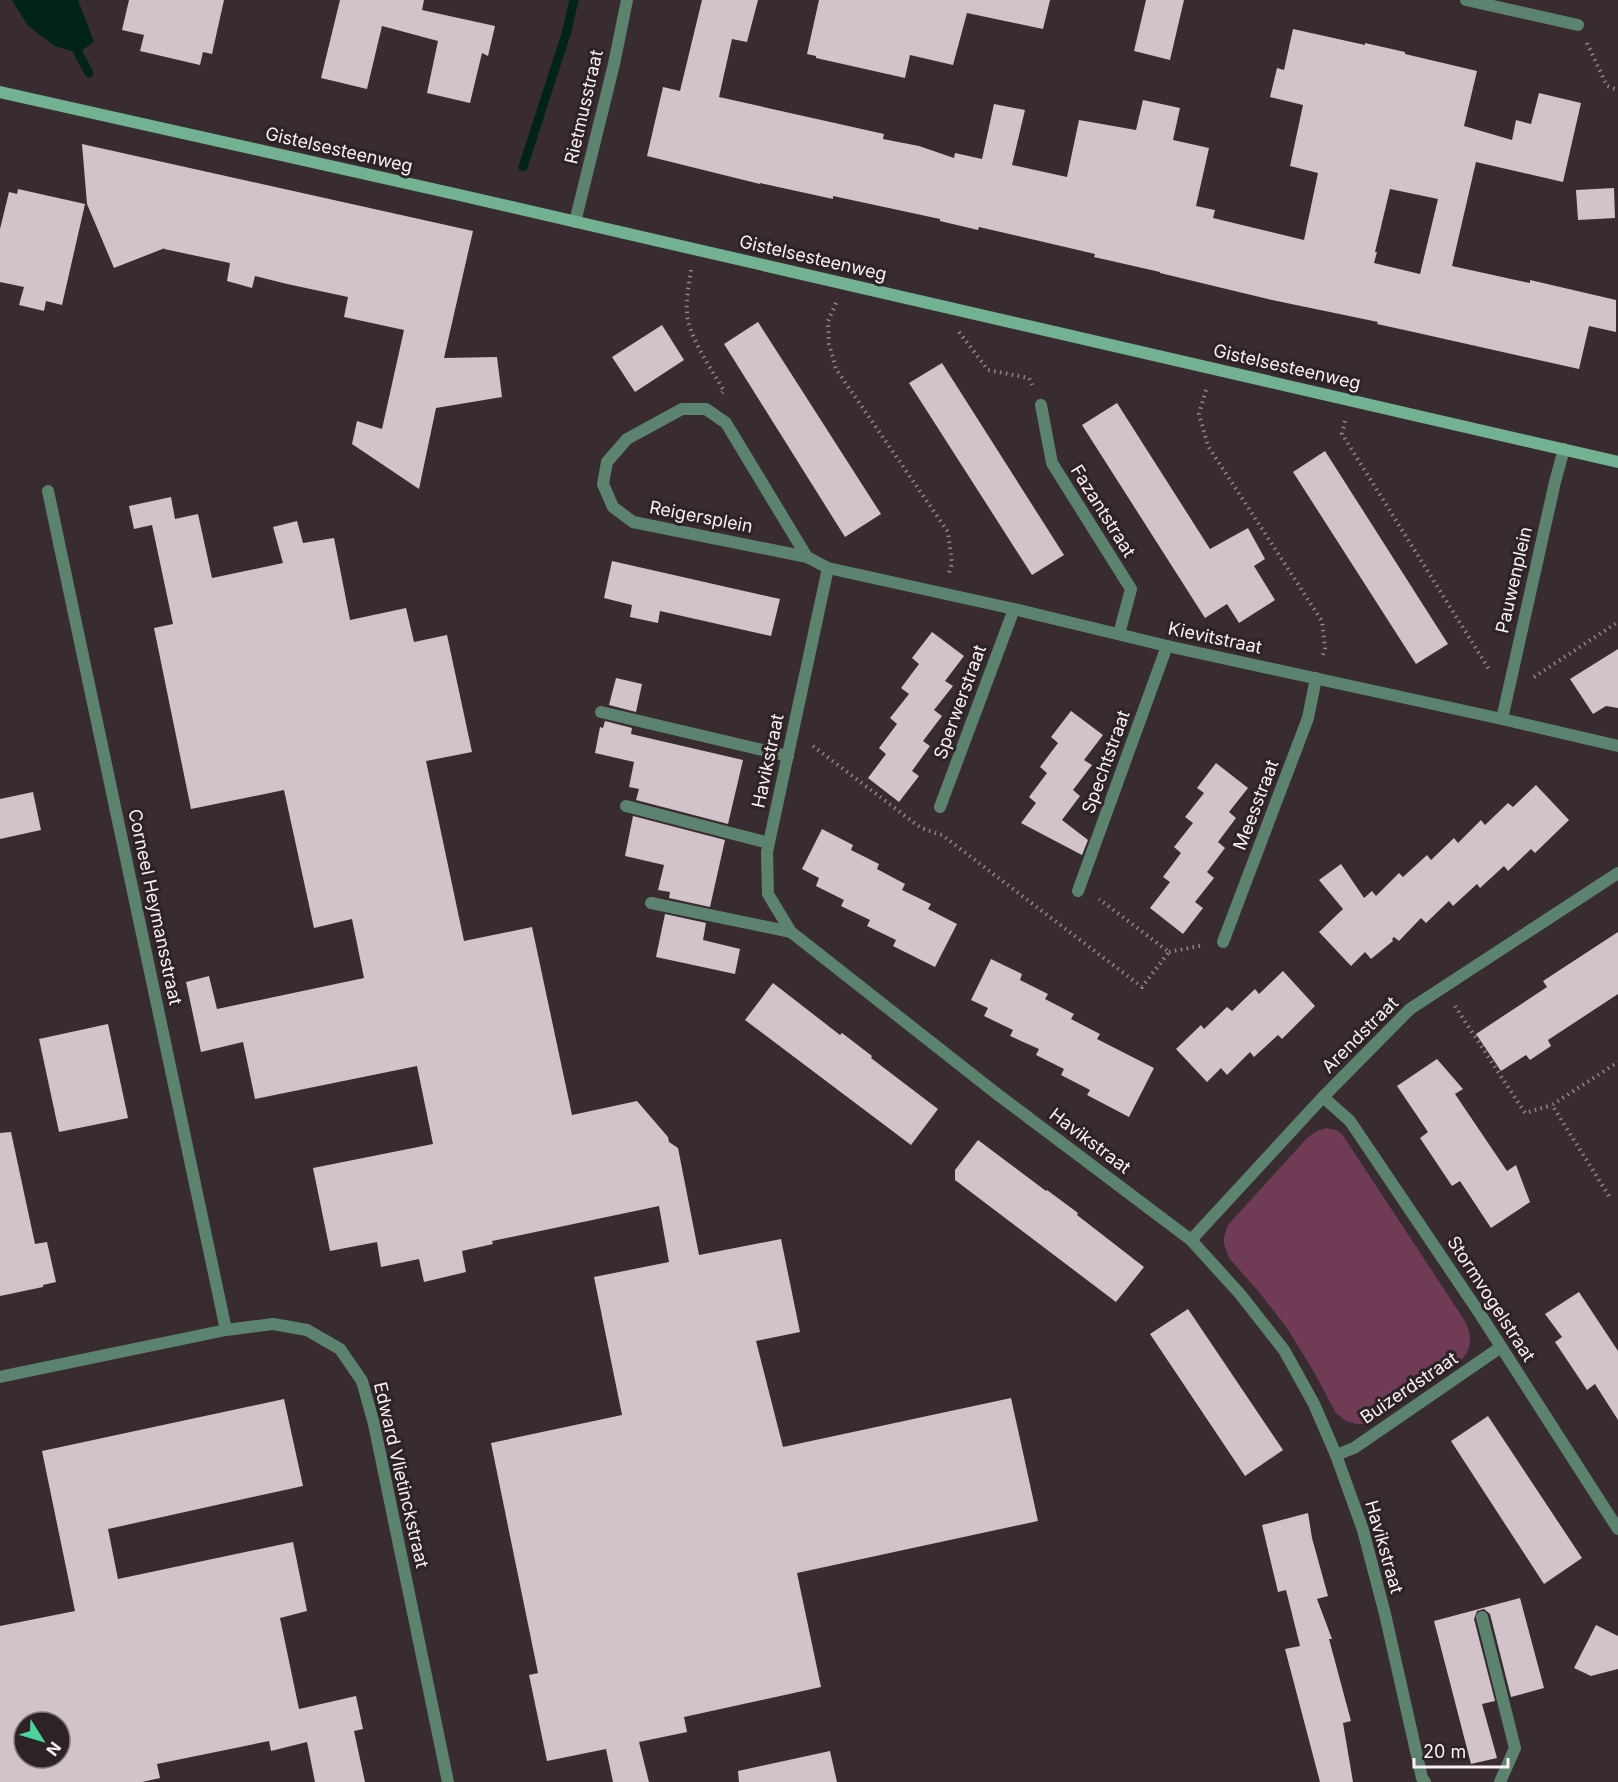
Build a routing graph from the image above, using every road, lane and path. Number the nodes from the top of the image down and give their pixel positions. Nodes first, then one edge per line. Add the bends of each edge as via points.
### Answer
1 (627, 0) edge
2 (1466, 0) edge
3 (1578, 25) joint
4 (1618, 90) edge
5 (0, 92) edge
6 (575, 222) junction
7 (694, 249) junction
8 (842, 283) junction
9 (938, 305) junction
10 (1213, 369) junction
11 (1351, 400) junction
12 (1041, 405) joint
13 (706, 409) junction
14 (1564, 449) junction
15 (1618, 462) edge
16 (48, 491) dead end
17 (807, 557) junction
18 (828, 568) junction
19 (942, 593) junction
20 (1014, 609) junction
21 (1618, 622) edge
22 (1119, 634) junction
23 (1167, 646) junction
24 (1316, 678) junction
25 (1509, 681) junction
26 (602, 712) dead end
27 (1502, 718) junction
28 (793, 730) junction
29 (1618, 746) edge
30 (788, 756) junction
31 (626, 806) dead end
32 (940, 807) dead end
33 (769, 843) junction
34 (1618, 873) edge
35 (1079, 888) joint
36 (651, 903) dead end
37 (791, 932) junction
38 (1223, 942) joint
39 (1169, 952) junction
40 (1443, 988) junction
41 (1618, 1062) edge
42 (1323, 1097) junction
43 (1552, 1105) junction
44 (1610, 1196) dead end
45 (1191, 1240) junction
46 (226, 1330) junction
47 (1501, 1347) junction
48 (0, 1377) edge
49 (1336, 1455) junction
50 (1618, 1529) edge
51 (1482, 1617) dead end
52 (448, 1782) edge
53 (1425, 1782) edge
54 (1500, 1782) edge

1 - 6 street, Rietmusstraat
2 - 3 street
3 - 4 path via 1608,86
5 - 6 main road, Gistelsesteenweg
6 - 7 main road, Gistelsesteenweg
7 - 8 main road, Gistelsesteenweg
7 - 13 path via 687,313 693,337 724,391
8 - 9 main road, Gistelsesteenweg
8 - 19 path via 828,321 836,369 948,532 952,564
9 - 10 main road, Gistelsesteenweg
9 - 12 path via 988,370 1029,378
10 - 11 main road, Gistelsesteenweg
10 - 24 path via 1199,414 1208,446 1322,621 1325,648
11 - 14 main road, Gistelsesteenweg
11 - 25 path via 1342,434 1493,677
12 - 22 street, Fazantstraat via 1052,463 1131,589
13 - 17 street, Reigersplein via 726,423
13 - 17 street, Reigersplein via 682,409 627,439 607,462 603,484 613,507 633,522
14 - 15 main road, Gistelsesteenweg
14 - 25 street, Pauwenplein
16 - 46 street, Corneel Heymansstraat
17 - 18 street, Kievitstraat
18 - 19 street, Kievitstraat
18 - 28 street, Havikstraat
19 - 20 street, Kievitstraat
20 - 22 street, Kievitstraat
20 - 32 street, Sperwerstraat
21 - 25 path via 1530,680
22 - 23 street, Kievitstraat
23 - 24 street, Kievitstraat
23 - 35 street, Spechtstraat
24 - 27 street, Kievitstraat
24 - 38 street, Meesstraat via 1308,718
25 - 27 street, Pauwenplein
26 - 30 street
27 - 29 street, Kievitstraat
28 - 30 street, Havikstraat
28 - 39 path via 921,828 942,836 1143,987
30 - 33 street, Havikstraat
31 - 33 street
33 - 37 street, Havikstraat via 768,894
34 - 40 street, Arendstraat
35 - 39 path
36 - 37 street
37 - 45 street, Havikstraat
38 - 39 path
40 - 42 street, Arendstraat via 1410,1009
40 - 43 path via 1525,1113
41 - 43 path
42 - 45 street, Arendstraat
42 - 47 street, Stormvogelstraat via 1350,1121
43 - 44 path
45 - 49 street, Havikstraat via 1284,1350
46 - 48 street, Edward Vlietinckstraat
46 - 52 street, Edward Vlietinckstraat via 273,1324 307,1330 340,1349 362,1381
47 - 49 street, Buizerdstraat via 1354,1448
47 - 50 street, Stormvogelstraat
49 - 53 street, Havikstraat via 1363,1530
51 - 54 street via 1515,1748

